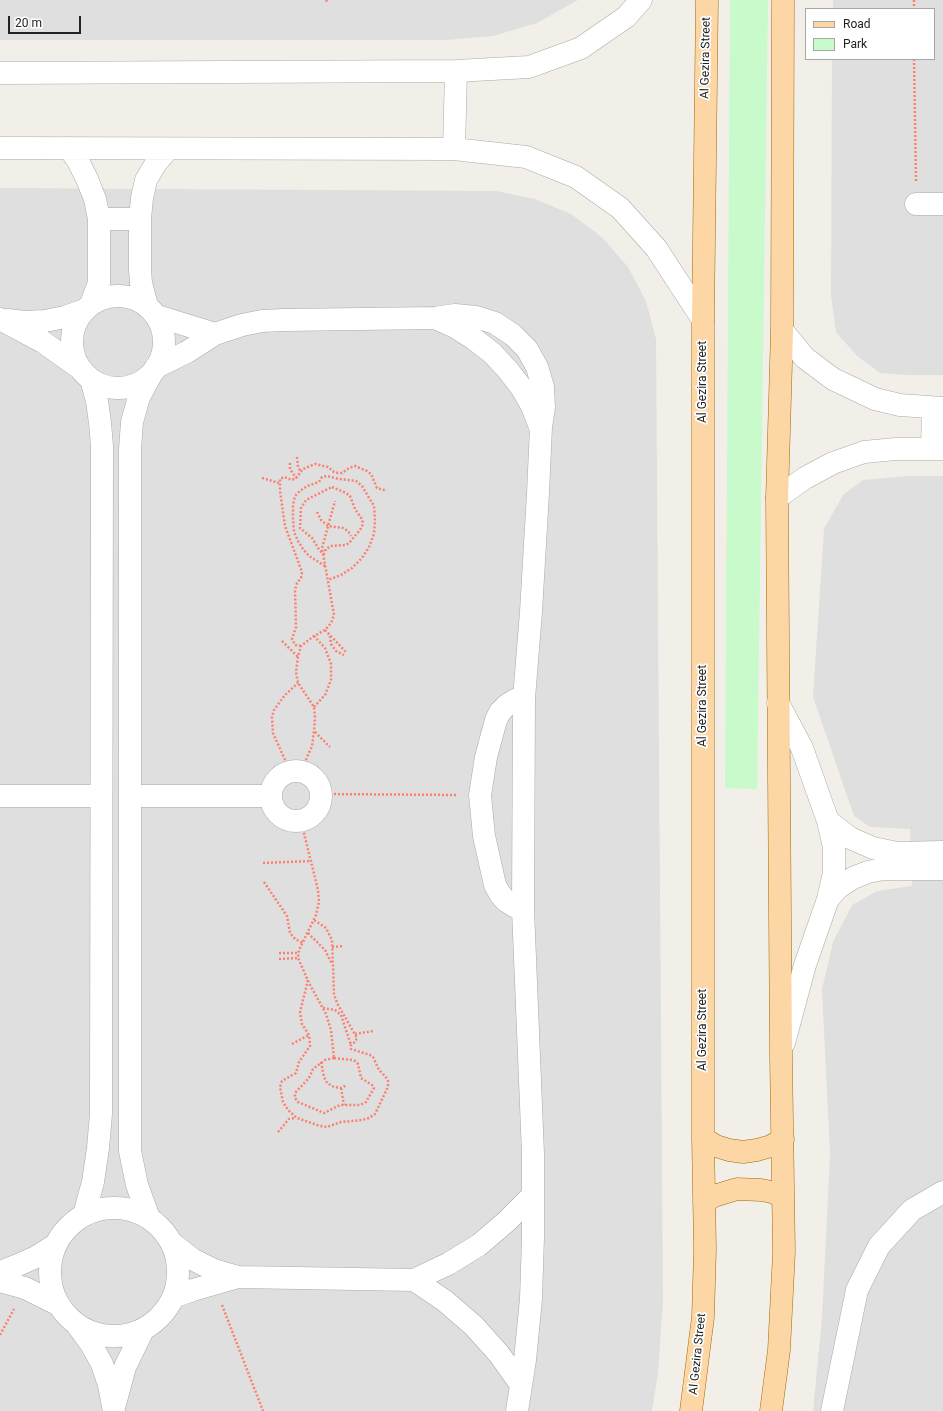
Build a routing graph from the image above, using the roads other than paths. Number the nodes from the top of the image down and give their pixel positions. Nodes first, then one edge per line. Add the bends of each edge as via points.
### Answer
1 (641, 0) edge
2 (707, 0) edge
3 (783, 0) edge
4 (456, 71) junction
5 (0, 73) edge
6 (0, 148) edge
7 (69, 148) junction
8 (168, 148) junction
9 (454, 148) junction
10 (916, 204) road end
11 (943, 204) edge
12 (99, 219) junction
13 (140, 219) junction
14 (88, 307) junction
15 (152, 311) junction
16 (2, 319) edge
17 (703, 320) junction
18 (782, 330) junction
19 (215, 334) junction
20 (154, 370) junction
21 (86, 374) junction
22 (938, 408) edge
23 (938, 449) edge
24 (777, 498) junction
25 (524, 698) junction
26 (778, 703) junction
27 (0, 796) edge
28 (101, 796) junction
29 (130, 796) junction
30 (270, 796) junction
31 (828, 821) junction
32 (943, 852) edge
33 (943, 869) edge
34 (828, 899) junction
35 (523, 909) junction
36 (780, 1056) junction
37 (703, 1138) junction
38 (783, 1139) junction
39 (943, 1192) edge
40 (532, 1195) junction
41 (783, 1197) junction
42 (704, 1202) junction
43 (84, 1215) junction
44 (149, 1218) junction
45 (173, 1244) junction
46 (55, 1245) junction
47 (0, 1272) edge
48 (238, 1277) junction
49 (414, 1280) junction
50 (0, 1281) edge
51 (174, 1297) junction
52 (59, 1305) junction
53 (78, 1326) junction
54 (143, 1330) junction
55 (521, 1385) junction
56 (114, 1409) edge
57 (517, 1411) edge
58 (691, 1411) edge
59 (771, 1411) edge
60 (832, 1411) edge

1 - 4 street via 626,17 581,48 529,67
2 - 17 main road, Al Gezira Street
3 - 18 main road
4 - 5 street
4 - 9 street
6 - 7 street
7 - 8 street
7 - 12 street via 87,179
8 - 9 street
8 - 13 street via 146,180
9 - 17 street via 526,157 576,177 620,208 651,242
10 - 11 street
12 - 13 street
12 - 14 street via 99,283
13 - 15 street via 142,288
14 - 15 street via 109,296 129,297
14 - 16 street via 65,317 45,321
14 - 21 street via 76,323 72,339 74,355
15 - 19 street
15 - 20 street via 163,333 164,349
16 - 21 street via 43,342
17 - 37 main road, Al Gezira Street
18 - 22 street via 805,358 833,379 875,399 900,405
18 - 24 main road
19 - 20 street
19 - 25 street via 242,325 270,321 435,318 474,339 507,369 521,387 541,427
20 - 21 street via 138,383 122,388 105,386
20 - 29 street via 137,403 132,422 130,449
21 - 28 street via 97,401 102,446
22 - 23 street
23 - 24 street via 864,452 833,463 805,478
24 - 26 main road
25 - 35 street
25 - 35 street via 506,705 496,720 486,757 480,795 484,836 495,885 506,900
26 - 31 street via 802,748
26 - 36 main road
27 - 28 street
28 - 43 street via 101,1114 93,1182
29 - 30 street
29 - 44 street via 130,1151 137,1185
30 - 30 street via 273,785 280,776 296,771 311,775 319,784 322,794 320,806 312,815 301,821 290,821 280,815 273,806
31 - 32 street via 850,838 873,848 897,853
31 - 34 street via 834,847 834,874
33 - 34 street via 868,872 839,887
34 - 36 street via 805,965
35 - 40 street via 533,1154
36 - 38 main road
37 - 38 main road via 716,1146 743,1152 764,1148
37 - 42 main road, Al Gezira Street
38 - 41 main road
39 - 60 street via 912,1210 879,1246 857,1290
40 - 49 street via 507,1222 479,1245 448,1264
40 - 55 street via 531,1299 526,1360
41 - 42 main road via 761,1190 737,1189
41 - 59 main road via 784,1252 779,1350
42 - 58 main road, Al Gezira Street via 703,1317
43 - 44 street via 106,1208 128,1209
43 - 46 street via 67,1228
44 - 45 street via 163,1230
45 - 48 street via 192,1259 214,1270
45 - 51 street via 178,1262 178,1280
46 - 47 street via 18,1266
46 - 52 street via 50,1266 50,1286
48 - 49 street
48 - 51 street
49 - 55 street via 445,1301 474,1326 499,1354
50 - 52 street via 25,1288
51 - 54 street via 161,1316
52 - 53 street via 67,1317
53 - 54 street via 99,1335 122,1336
53 - 56 street via 102,1364
54 - 56 street via 125,1367
55 - 57 street

